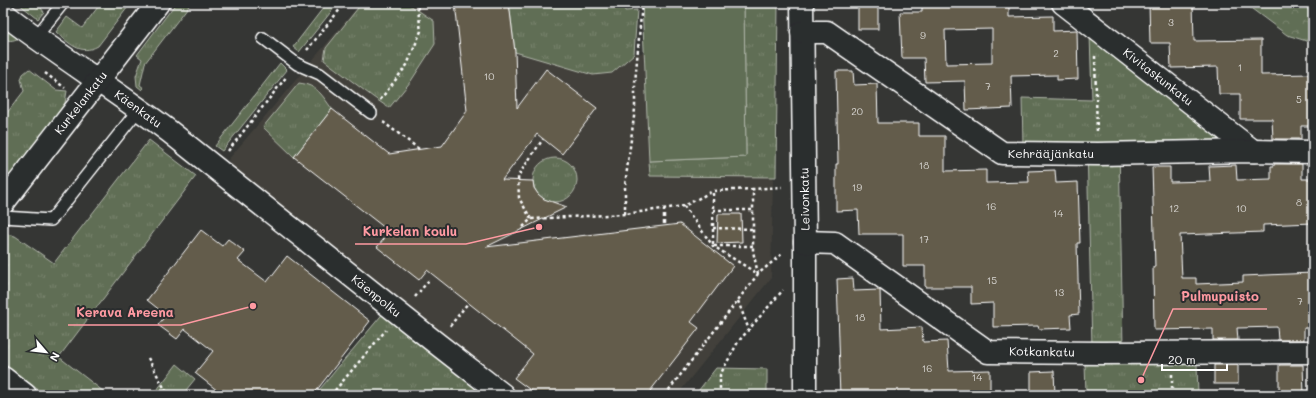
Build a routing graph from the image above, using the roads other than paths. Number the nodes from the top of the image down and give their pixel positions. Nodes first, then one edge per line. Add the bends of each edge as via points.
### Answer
1 (63, 3) edge
2 (158, 3) edge
3 (802, 3) edge
4 (1064, 3) edge
5 (3, 13) edge
6 (802, 32) junction
7 (35, 38) junction
8 (263, 38) dead end
9 (99, 81) junction
10 (139, 109) junction
11 (371, 113) road end
12 (1253, 151) junction
13 (1313, 152) edge
14 (251, 196) joint
15 (3, 203) edge
16 (3, 217) edge
17 (805, 242) junction
18 (1313, 352) edge
19 (3, 378) edge
20 (25, 395) edge
21 (503, 395) edge
22 (805, 395) edge

1 - 7 lane
2 - 9 street, Kurkelankatu
3 - 6 street, Leivonkatu
4 - 12 street, Kivitaskunkatu
5 - 7 street, Käenkatu
6 - 12 street, Kehrääjänkatu via 827,32 1002,154
6 - 17 street, Leivonkatu
7 - 9 street, Käenkatu
8 - 11 lane via 297,64 320,74
9 - 10 street, Käenkatu
9 - 15 street, Kurkelankatu
10 - 14 street, Käenkatu
10 - 16 lane via 51,220
12 - 13 street, Kehrääjänkatu
14 - 21 street, Käenpolku
17 - 18 street, Kotkankatu via 835,243 988,352
17 - 22 street, Leivonkatu
19 - 20 street

